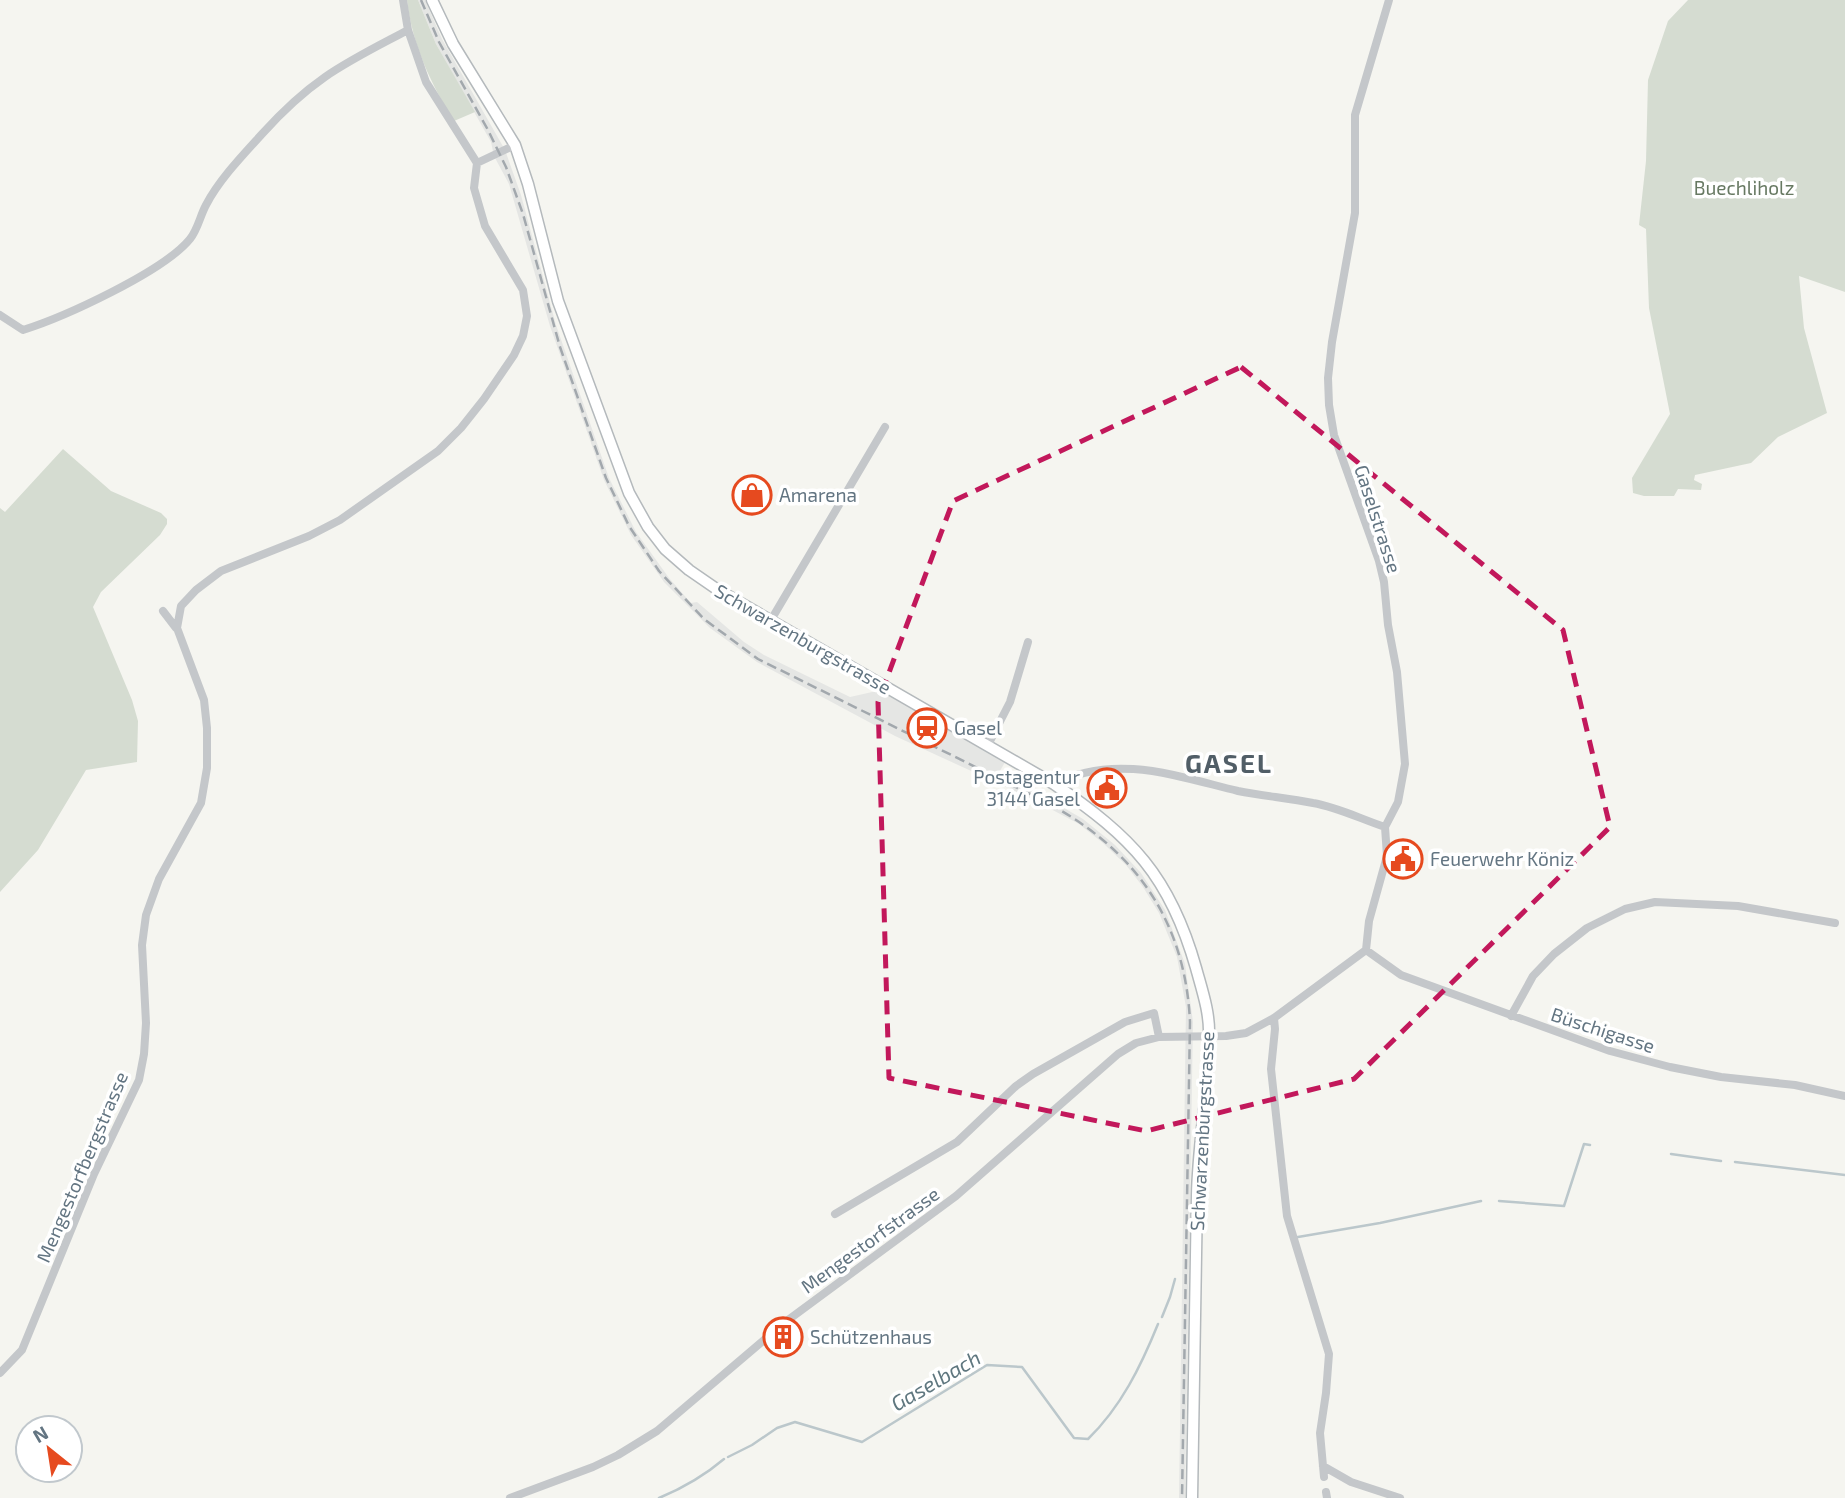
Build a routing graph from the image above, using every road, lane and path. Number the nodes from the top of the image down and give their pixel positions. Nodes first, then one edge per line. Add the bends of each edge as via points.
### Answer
1 (404, 0) edge
2 (432, 0) edge
3 (1389, 0) edge
4 (408, 30) junction
5 (515, 145) junction
6 (477, 163) junction
7 (0, 315) edge
8 (885, 426) dead end
9 (181, 606) junction
10 (771, 620) junction
11 (177, 628) junction
12 (1028, 642) dead end
13 (988, 746) junction
14 (1054, 784) junction
15 (1385, 827) junction
16 (1835, 923) dead end
17 (1366, 950) junction
18 (1511, 1016) junction
19 (1274, 1018) junction
20 (1159, 1037) junction
21 (1209, 1037) junction
22 (1845, 1096) edge
23 (835, 1214) dead end
24 (0, 1373) edge
25 (1323, 1466) junction
26 (1324, 1477) dead end
27 (510, 1498) edge
28 (1192, 1498) edge
29 (1400, 1498) edge

1 - 4 street
2 - 5 main road, Schwarzenburgstrasse via 453,44
3 - 15 street, Gaselstrasse via 1355,115 1355,213 1328,378 1334,435 1381,571 1397,672 1405,764 1398,802
4 - 6 street via 432,92
4 - 7 street via 325,76 297,100 220,184 191,238 157,265 23,330
5 - 6 street
5 - 10 main road, Schwarzenburgstrasse via 560,308 635,506 677,560
6 - 9 street via 474,188 485,226 526,300 523,336 503,372 461,428 420,465 340,520 221,572
8 - 10 street
9 - 11 street
9 - 11 street via 163,611
10 - 13 main road, Schwarzenburgstrasse
11 - 24 street, Mengestorfbergstrasse via 204,700 207,768 201,803 159,879 146,915 142,945 146,1023 139,1080 93,1174 22,1350
12 - 13 street via 1010,702
13 - 14 main road, Schwarzenburgstrasse
14 - 15 street via 1093,771 1146,769 1314,803
14 - 21 main road, Schwarzenburgstrasse via 1118,831 1162,885 1191,952
15 - 17 street, Gaselstrasse via 1387,856
16 - 18 street via 1738,906 1655,902 1625,909 1587,928 1554,954 1533,976
17 - 18 street, Büschigasse via 1401,975
17 - 19 street
18 - 22 street, Büschigasse via 1670,1067
19 - 21 street via 1246,1033
19 - 25 street via 1271,1069 1287,1216 1329,1354 1320,1433
20 - 21 street, Mengestorfstrasse
20 - 23 street via 1154,1013 1102,1034 1022,1081 957,1142
20 - 27 street, Mengestorfstrasse via 1118,1054 956,1196 784,1323 657,1431 606,1461
21 - 28 main road, Schwarzenburgstrasse via 1197,1182
25 - 26 street
25 - 29 street via 1351,1482

